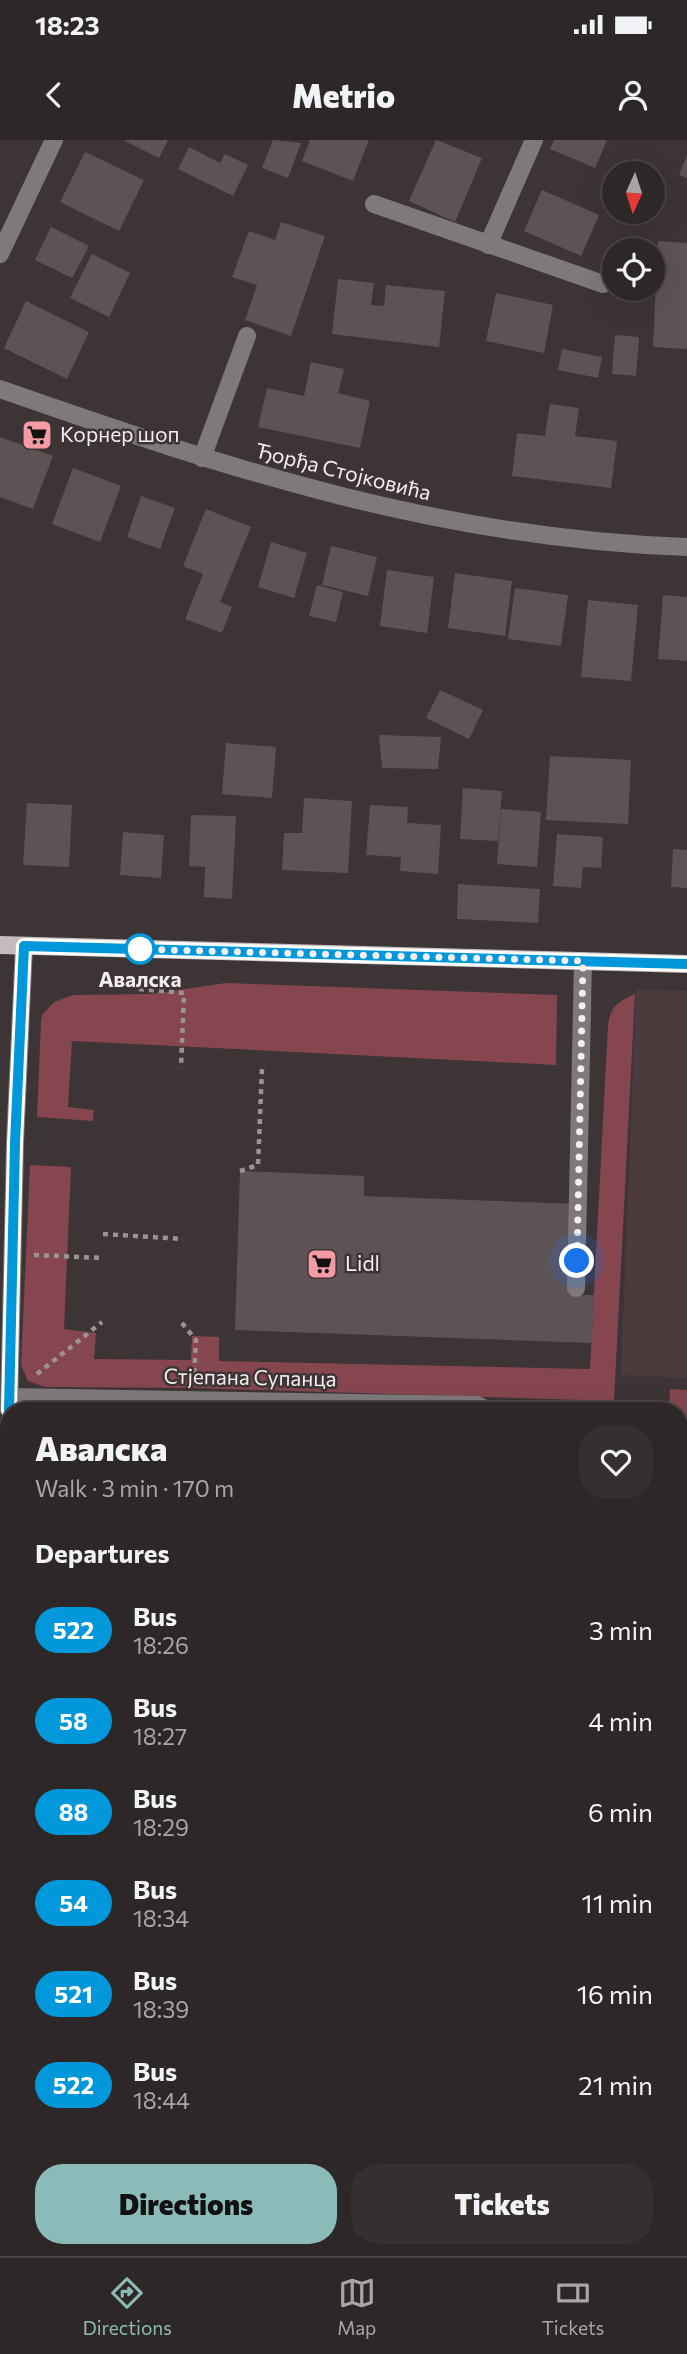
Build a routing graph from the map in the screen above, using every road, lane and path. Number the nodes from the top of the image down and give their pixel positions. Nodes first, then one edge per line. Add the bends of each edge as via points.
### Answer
1 (54, 140) edge
2 (534, 140) edge
3 (374, 204) dead end
4 (488, 245) junction
5 (0, 254) edge
6 (602, 284) edge
7 (247, 337) dead end
8 (0, 388) edge
9 (202, 458) junction
10 (687, 547) edge
11 (0, 945) edge
12 (24, 946) junction
13 (583, 961) junction
14 (687, 964) edge
15 (139, 989) dead end
16 (180, 1068) dead end
17 (262, 1069) dead end
18 (240, 1171) dead end
19 (103, 1234) dead end
20 (183, 1238) dead end
21 (26, 1255) dead end
22 (103, 1258) dead end
23 (6, 1285) edge
24 (576, 1288) dead end
25 (102, 1322) dead end
26 (182, 1323) dead end
27 (5, 1358) edge
28 (28, 1397) junction
29 (194, 1399) junction
30 (9, 1402) edge
31 (14, 1402) edge
32 (257, 1402) edge

1 - 5 street
2 - 4 street
3 - 4 street
4 - 6 street
7 - 9 street
8 - 9 street, Ђорђа Стојковића
9 - 10 street, Ђорђа Стојковића via 364,503 485,528
11 - 12 main road
12 - 13 main road
12 - 23 street
13 - 14 main road
13 - 24 street
15 - 16 path via 184,993
17 - 18 path via 258,1165
19 - 20 path
21 - 22 path
23 - 27 street
25 - 28 path via 28,1381
26 - 29 path via 196,1340
27 - 30 street
28 - 29 street, Стјепана Супанца
28 - 31 street, Стјепана Супанца
29 - 32 street, Стјепана Супанца

